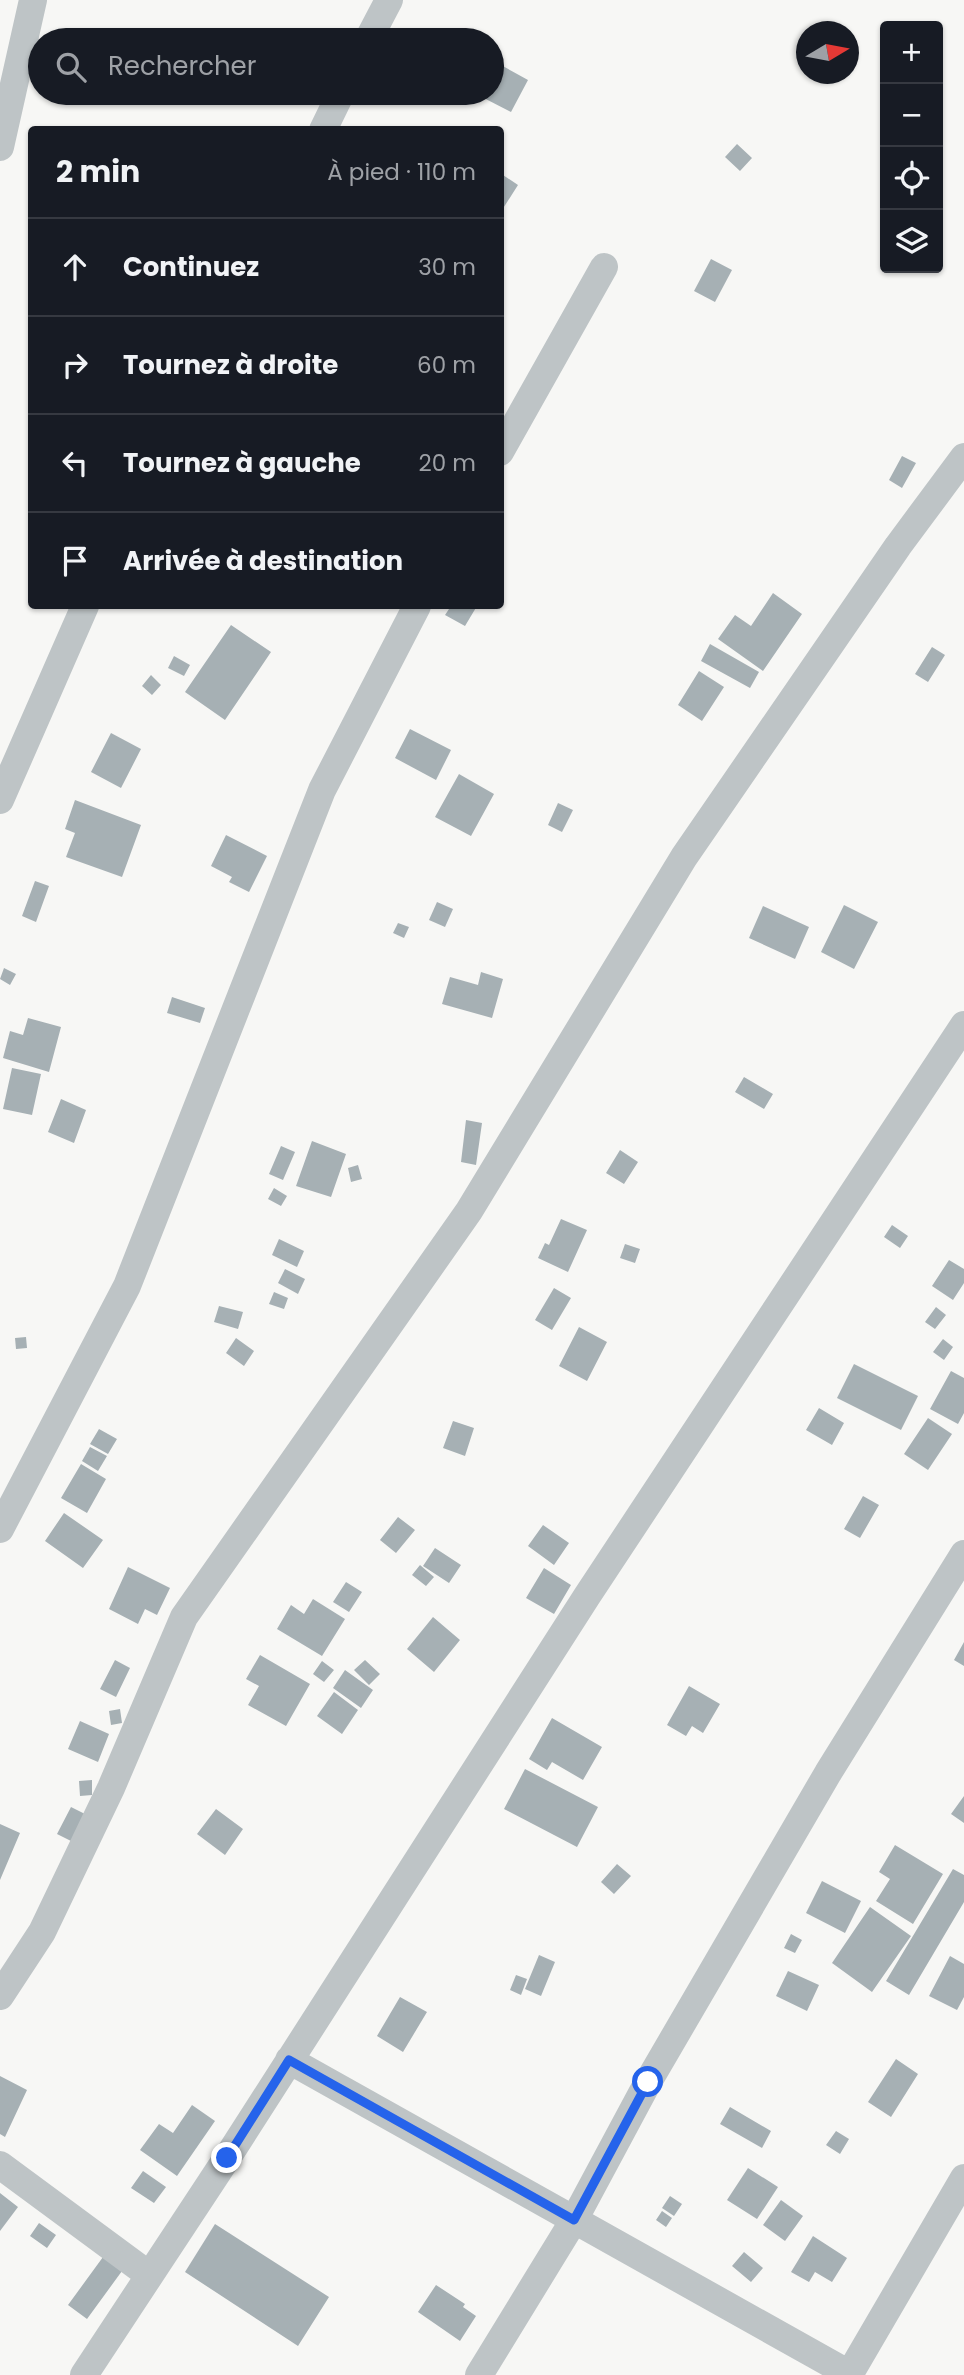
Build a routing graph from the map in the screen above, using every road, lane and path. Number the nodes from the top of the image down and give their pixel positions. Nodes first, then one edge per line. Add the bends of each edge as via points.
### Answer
1 (33, 0) edge
2 (388, 0) edge
3 (374, 28) edge
4 (335, 105) edge
5 (325, 126) edge
6 (0, 147) edge
7 (604, 267) dead end
8 (504, 445) edge
9 (964, 457) edge
10 (84, 609) edge
11 (415, 609) edge
12 (0, 800) edge
13 (964, 1025) edge
14 (0, 1529) edge
15 (964, 1554) edge
16 (0, 1996) edge
17 (289, 2060) junction
18 (0, 2165) edge
19 (964, 2178) edge
20 (574, 2220) junction
21 (149, 2275) junction
22 (84, 2375) edge
23 (479, 2375) edge
24 (850, 2375) edge

1 - 6 street
2 - 3 street
4 - 5 street
7 - 8 street
9 - 16 street via 684,857 469,1210 184,1617 111,1788 42,1932
10 - 12 street
11 - 14 street via 322,790 127,1286
13 - 17 street via 587,1596
15 - 20 street via 828,1773 648,2082
17 - 20 street
17 - 21 street
18 - 21 street
19 - 24 street
20 - 23 street
20 - 24 street
21 - 22 street

